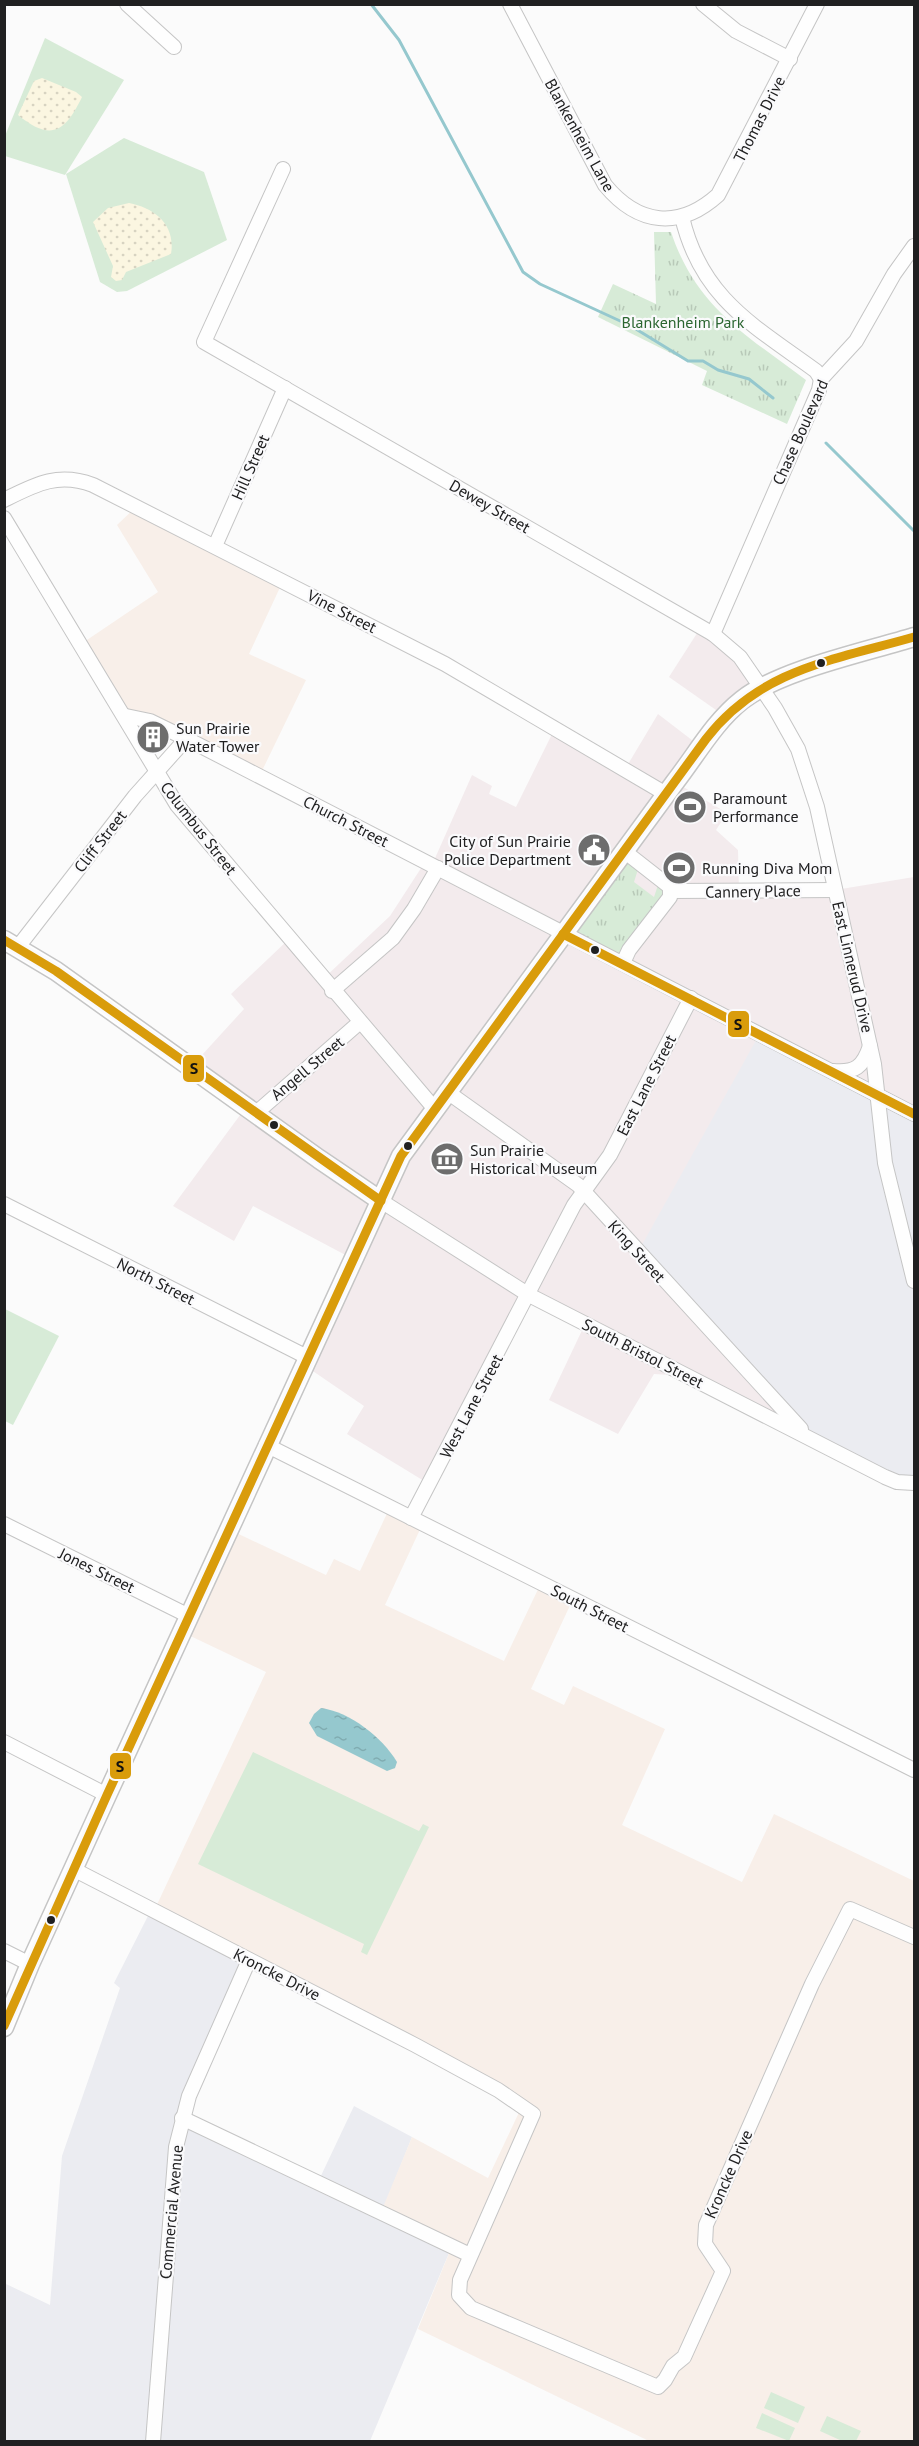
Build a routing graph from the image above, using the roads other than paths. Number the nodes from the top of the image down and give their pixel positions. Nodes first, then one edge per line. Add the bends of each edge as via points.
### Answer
1 (127, 4) edge
2 (510, 4) edge
3 (703, 4) edge
4 (817, 4) edge
5 (174, 46) dead end
6 (790, 59) junction
7 (283, 169) dead end
8 (682, 217) junction
9 (915, 246) edge
10 (821, 379) junction
11 (285, 388) junction
12 (4, 500) edge
13 (4, 518) edge
14 (215, 546) junction
15 (713, 634) junction
16 (915, 637) edge
17 (760, 688) junction
18 (126, 716) junction
19 (186, 739) junction
20 (157, 772) junction
21 (666, 794) junction
22 (629, 855) junction
23 (438, 868) junction
24 (669, 888) junction
25 (835, 890) junction
26 (562, 934) junction
27 (11, 944) edge
28 (623, 963) junction
29 (332, 991) junction
30 (691, 998) junction
31 (360, 1022) junction
32 (870, 1046) junction
33 (827, 1070) junction
34 (447, 1091) junction
35 (879, 1096) junction
36 (434, 1108) junction
37 (255, 1114) junction
38 (915, 1114) edge
39 (584, 1190) junction
40 (381, 1201) junction
41 (4, 1204) edge
42 (915, 1281) edge
43 (529, 1295) junction
44 (307, 1357) junction
45 (807, 1435) junction
46 (266, 1445) junction
47 (915, 1483) edge
48 (411, 1518) junction
49 (4, 1524) edge
50 (189, 1616) junction
51 (4, 1742) edge
52 (915, 1770) edge
53 (106, 1795) junction
54 (73, 1869) junction
55 (915, 1937) edge
56 (4, 1951) edge
57 (249, 1960) junction
58 (30, 1964) junction
59 (4, 2027) edge
60 (182, 2118) junction
61 (470, 2255) junction
62 (153, 2442) edge

1 - 5 street
2 - 8 street, Blankenheim Lane via 605,185 617,200 639,214
3 - 6 street via 736,31
4 - 6 street, Thomas Drive
6 - 8 street, Thomas Drive via 718,195
7 - 11 street, Dewey Street via 204,342
8 - 10 street via 695,259 720,295
9 - 10 street, Chase Boulevard via 894,274 856,341
10 - 15 street, Chase Boulevard
11 - 14 street, Hill Street
11 - 15 street, Dewey Street
12 - 14 street, Vine Street via 50,480 74,479
13 - 18 street, Columbus Street
14 - 21 street, Vine Street via 445,664
15 - 17 street, Dewey Street via 740,657
16 - 17 main road
17 - 21 main road via 741,701 714,730
17 - 25 street, East Linnerud Drive via 798,749 817,807
18 - 19 street, Church Street via 150,721
18 - 20 street, Columbus Street
19 - 20 street, Cliff Street
19 - 23 street, Church Street
20 - 27 street, Cliff Street
20 - 29 street, Columbus Street via 195,827
21 - 22 main road
22 - 24 street
22 - 26 main road
23 - 26 street, Church Street
23 - 29 street via 393,938
24 - 25 street, Cannery Place
24 - 28 street via 670,897
25 - 32 street, East Linnerud Drive
26 - 28 street, Church Street
26 - 34 main road
27 - 37 main road via 124,1019
28 - 30 street, Church Street
29 - 31 street, Columbus Street
30 - 33 street, Church Street
30 - 39 street, East Lane Street via 610,1155
31 - 36 street, Columbus Street
31 - 37 street, Angell Street
32 - 33 street, East Linnerud Drive via 865,1061 853,1071
32 - 35 street, East Linnerud Drive
33 - 35 street, Church Street
34 - 36 main road
34 - 39 street, King Street
35 - 38 street, Church Street
35 - 42 street, East Linnerud Drive via 885,1163
36 - 40 main road via 401,1156
37 - 40 main road
39 - 43 street, East Lane Street
39 - 45 street, King Street
40 - 43 street, South Bristol Street
40 - 44 main road
41 - 44 street, North Street
43 - 45 street, South Bristol Street
43 - 48 street, West Lane Street
44 - 46 main road
45 - 47 street, South Bristol Street via 885,1477
46 - 48 street, South Street
46 - 50 main road
48 - 52 street, South Street
49 - 50 street, Jones Street
50 - 53 main road
51 - 53 street
53 - 54 main road
54 - 57 street, Kroncke Drive
54 - 58 main road
55 - 61 street, Kroncke Drive via 850,1909 812,1984 706,2225 705,2244 723,2271 685,2355 661,2385 650,2385 471,2308 459,2295 460,2280
56 - 58 street
57 - 60 street, Commercial Avenue
57 - 61 street, Kroncke Drive via 498,2090 533,2114
58 - 59 main road
60 - 61 street
60 - 62 street, Commercial Avenue via 173,2169

